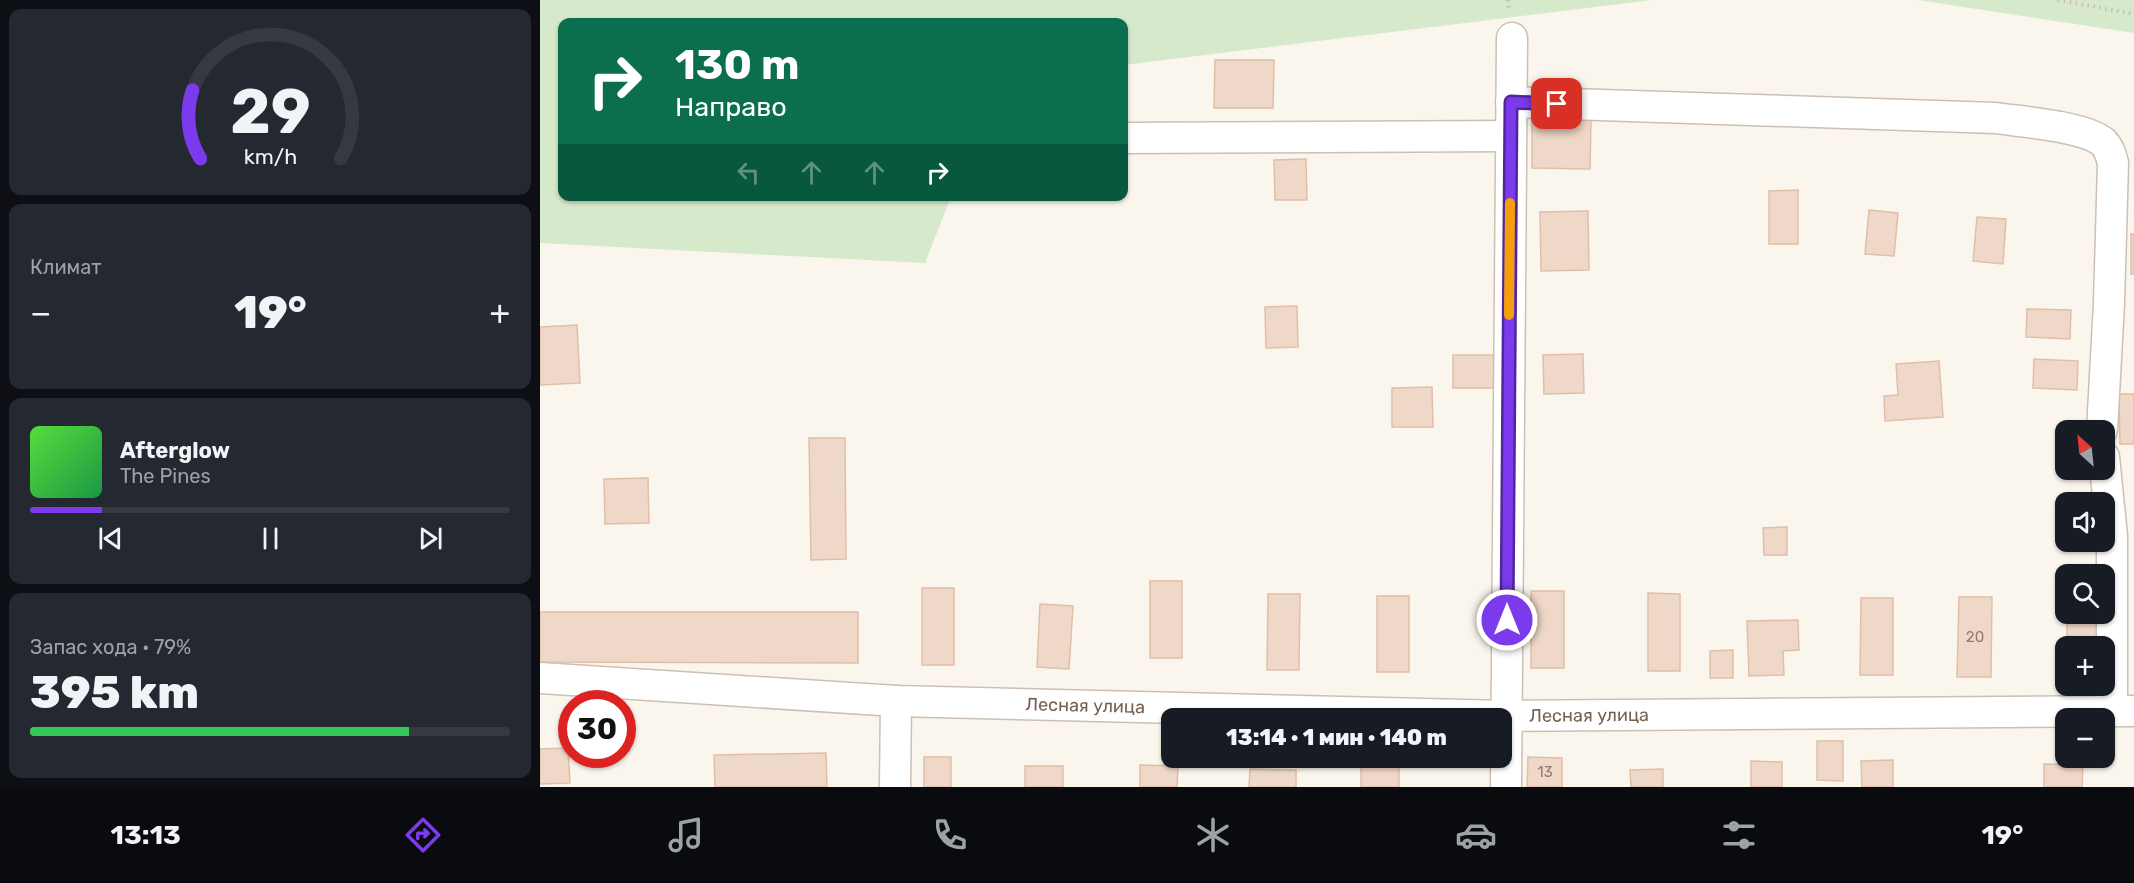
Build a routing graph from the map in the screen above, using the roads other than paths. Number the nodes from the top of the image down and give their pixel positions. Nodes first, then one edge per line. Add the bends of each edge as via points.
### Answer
1 (1512, 39) dead end
2 (1511, 102) junction
3 (1511, 135) junction
4 (1128, 138) edge
5 (2102, 420) edge
6 (2106, 480) edge
7 (540, 678) edge
8 (896, 701) junction
9 (1181, 708) edge
10 (1506, 708) edge
11 (2123, 711) edge
12 (1512, 716) edge
13 (1506, 768) edge
14 (895, 787) edge
15 (1506, 787) edge

1 - 2 street
2 - 3 street
2 - 5 street via 1996,118 2092,136 2104,143 2113,164
3 - 4 street
3 - 10 street
6 - 11 street
7 - 8 street, Лесная улица
8 - 9 street, Лесная улица
8 - 14 street
11 - 12 street, Лесная улица
13 - 15 street

